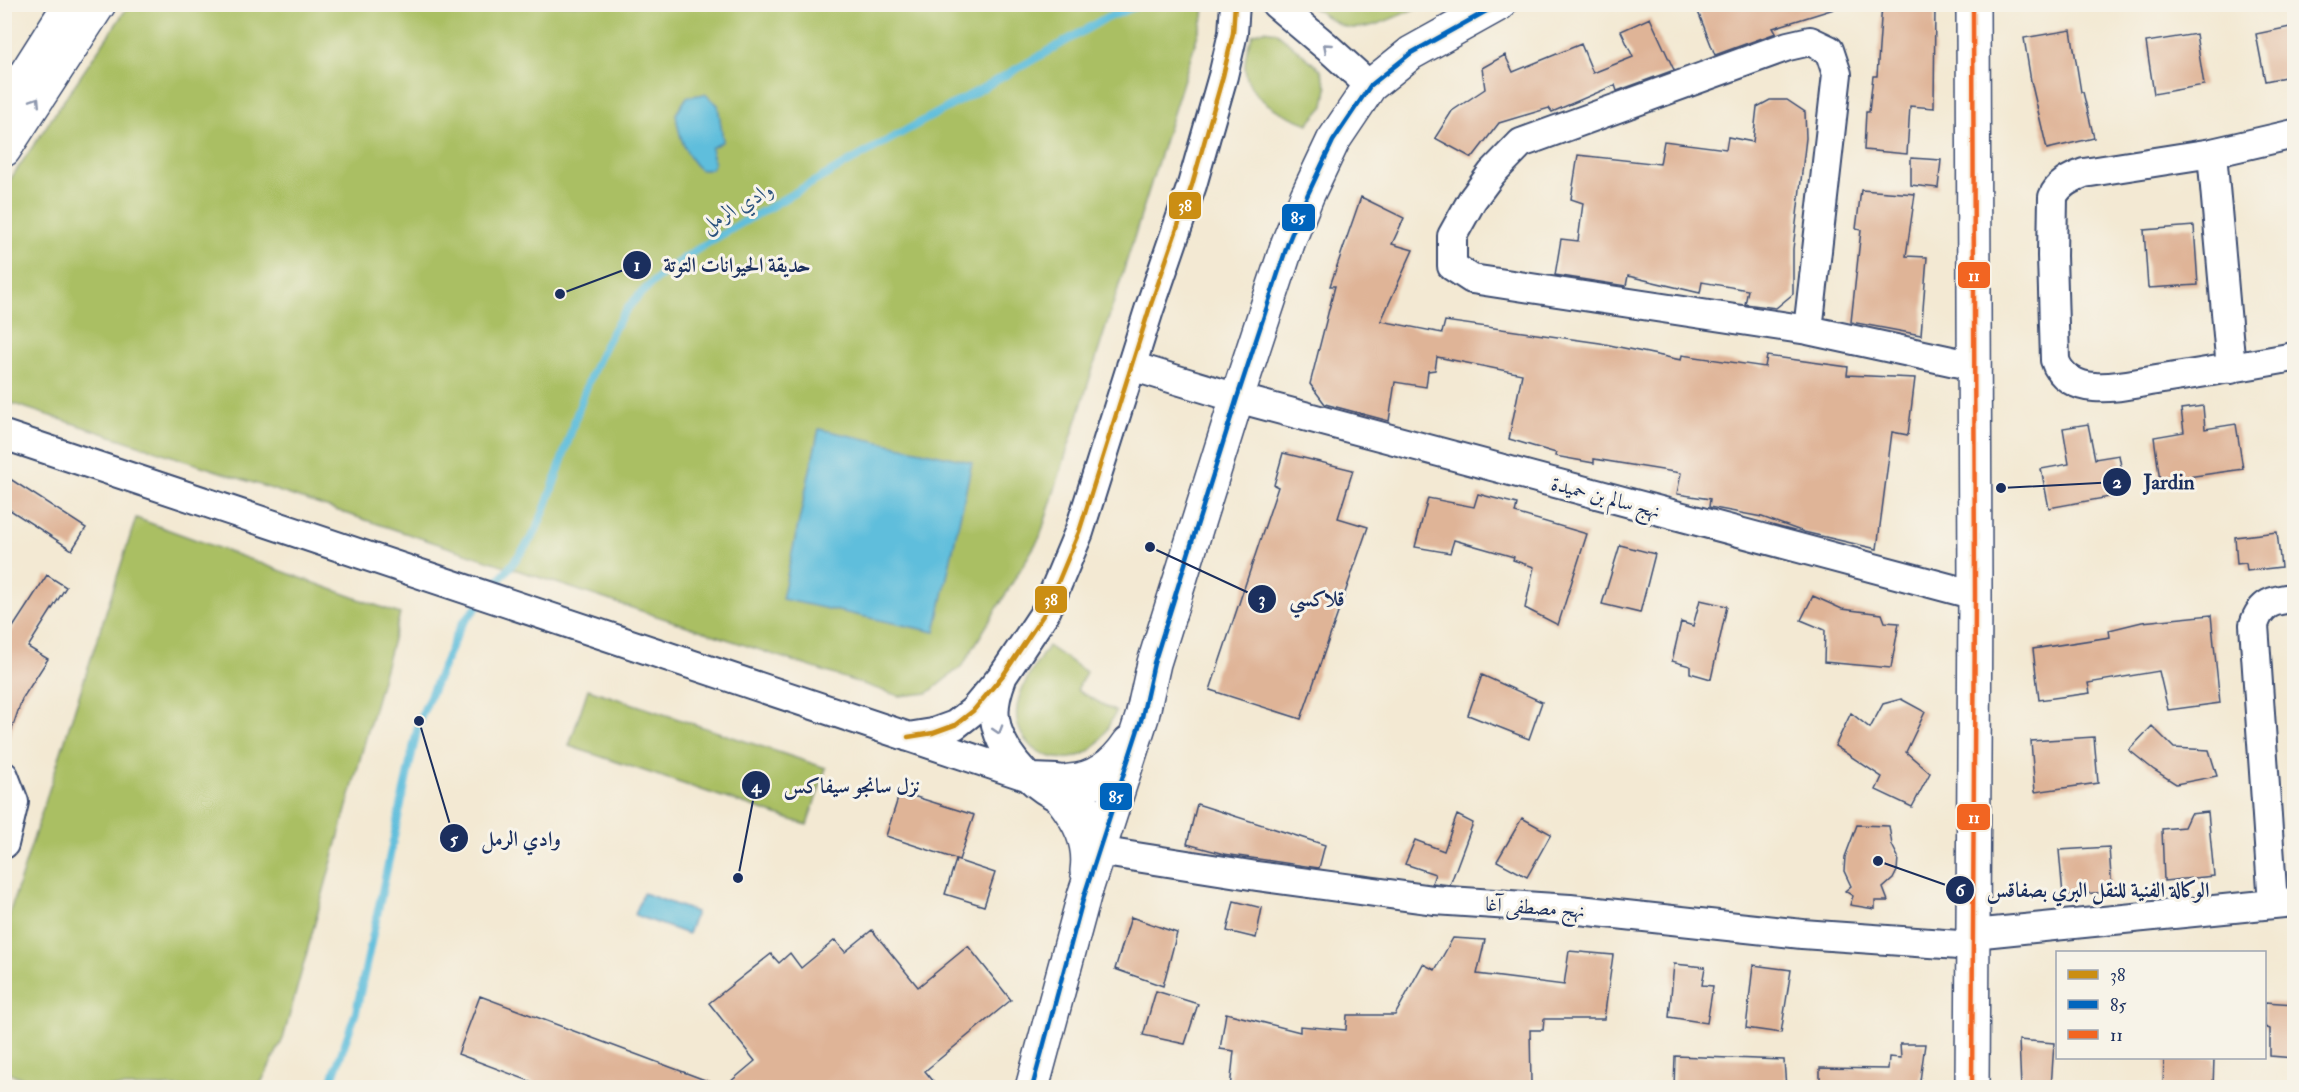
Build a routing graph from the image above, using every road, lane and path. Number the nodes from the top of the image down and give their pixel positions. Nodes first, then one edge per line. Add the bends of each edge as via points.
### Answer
1 (70, 4) edge
2 (99, 4) edge
3 (1235, 4) edge
4 (1499, 4) edge
5 (1973, 4) edge
6 (1280, 8) edge
7 (1233, 33) junction
8 (1370, 86) junction
9 (8, 126) edge
10 (2295, 134) edge
11 (2212, 153) junction
12 (1808, 330) junction
13 (2295, 357) edge
14 (1131, 366) junction
15 (1974, 366) junction
16 (2231, 369) junction
17 (1237, 398) junction
18 (4, 435) edge
19 (1975, 595) junction
20 (2295, 598) edge
21 (1004, 674) junction
22 (1142, 717) junction
23 (908, 737) junction
24 (4, 776) edge
25 (1032, 778) junction
26 (1066, 790) junction
27 (1114, 804) junction
28 (4, 844) edge
29 (1098, 851) junction
30 (1084, 896) junction
31 (2284, 903) edge
32 (1973, 940) junction
33 (1032, 1088) edge
34 (1972, 1088) edge

1 - 9 main road
9 -> 2 main road
3 - 7 street
4 - 8 main road via 1411,53
5 - 15 main road
6 - 7 street via 1254,16
8 -> 6 street
7 - 14 street via 1211,123
8 - 17 main road via 1333,141 1307,196
10 - 11 street
11 - 16 street
11 - 16 street via 2085,173 2071,178 2055,192 2055,360 2066,377 2094,387
12 - 12 street via 1837,74 1829,50 1810,41 1521,143 1492,173 1452,236 1452,266 1472,279
12 - 15 street
13 - 16 street
14 - 17 street, نهج سالم بن حميدة
14 - 21 street via 1078,532 1046,611
15 - 19 main road
17 - 19 street, نهج سالم بن حميدة
17 - 22 main road via 1154,663
18 - 23 street
19 - 32 main road
20 - 31 street via 2273,600 2256,616 2254,625
21 - 23 street via 973,711 955,725
21 -> 25 street via 996,695 995,719 1001,741
22 - 26 main road via 1119,759
22 - 27 main road
23 - 25 street
24 - 28 street via 14,802
25 - 26 street via 1051,794
26 - 27 street
26 - 30 main road via 1086,840
27 - 29 main road
29 - 30 main road
29 - 32 street, نهج مصطفى آغا via 1434,900 1570,909 1802,934
30 - 33 main road
31 - 32 street, نهج مصطفى آغا
32 - 34 main road

